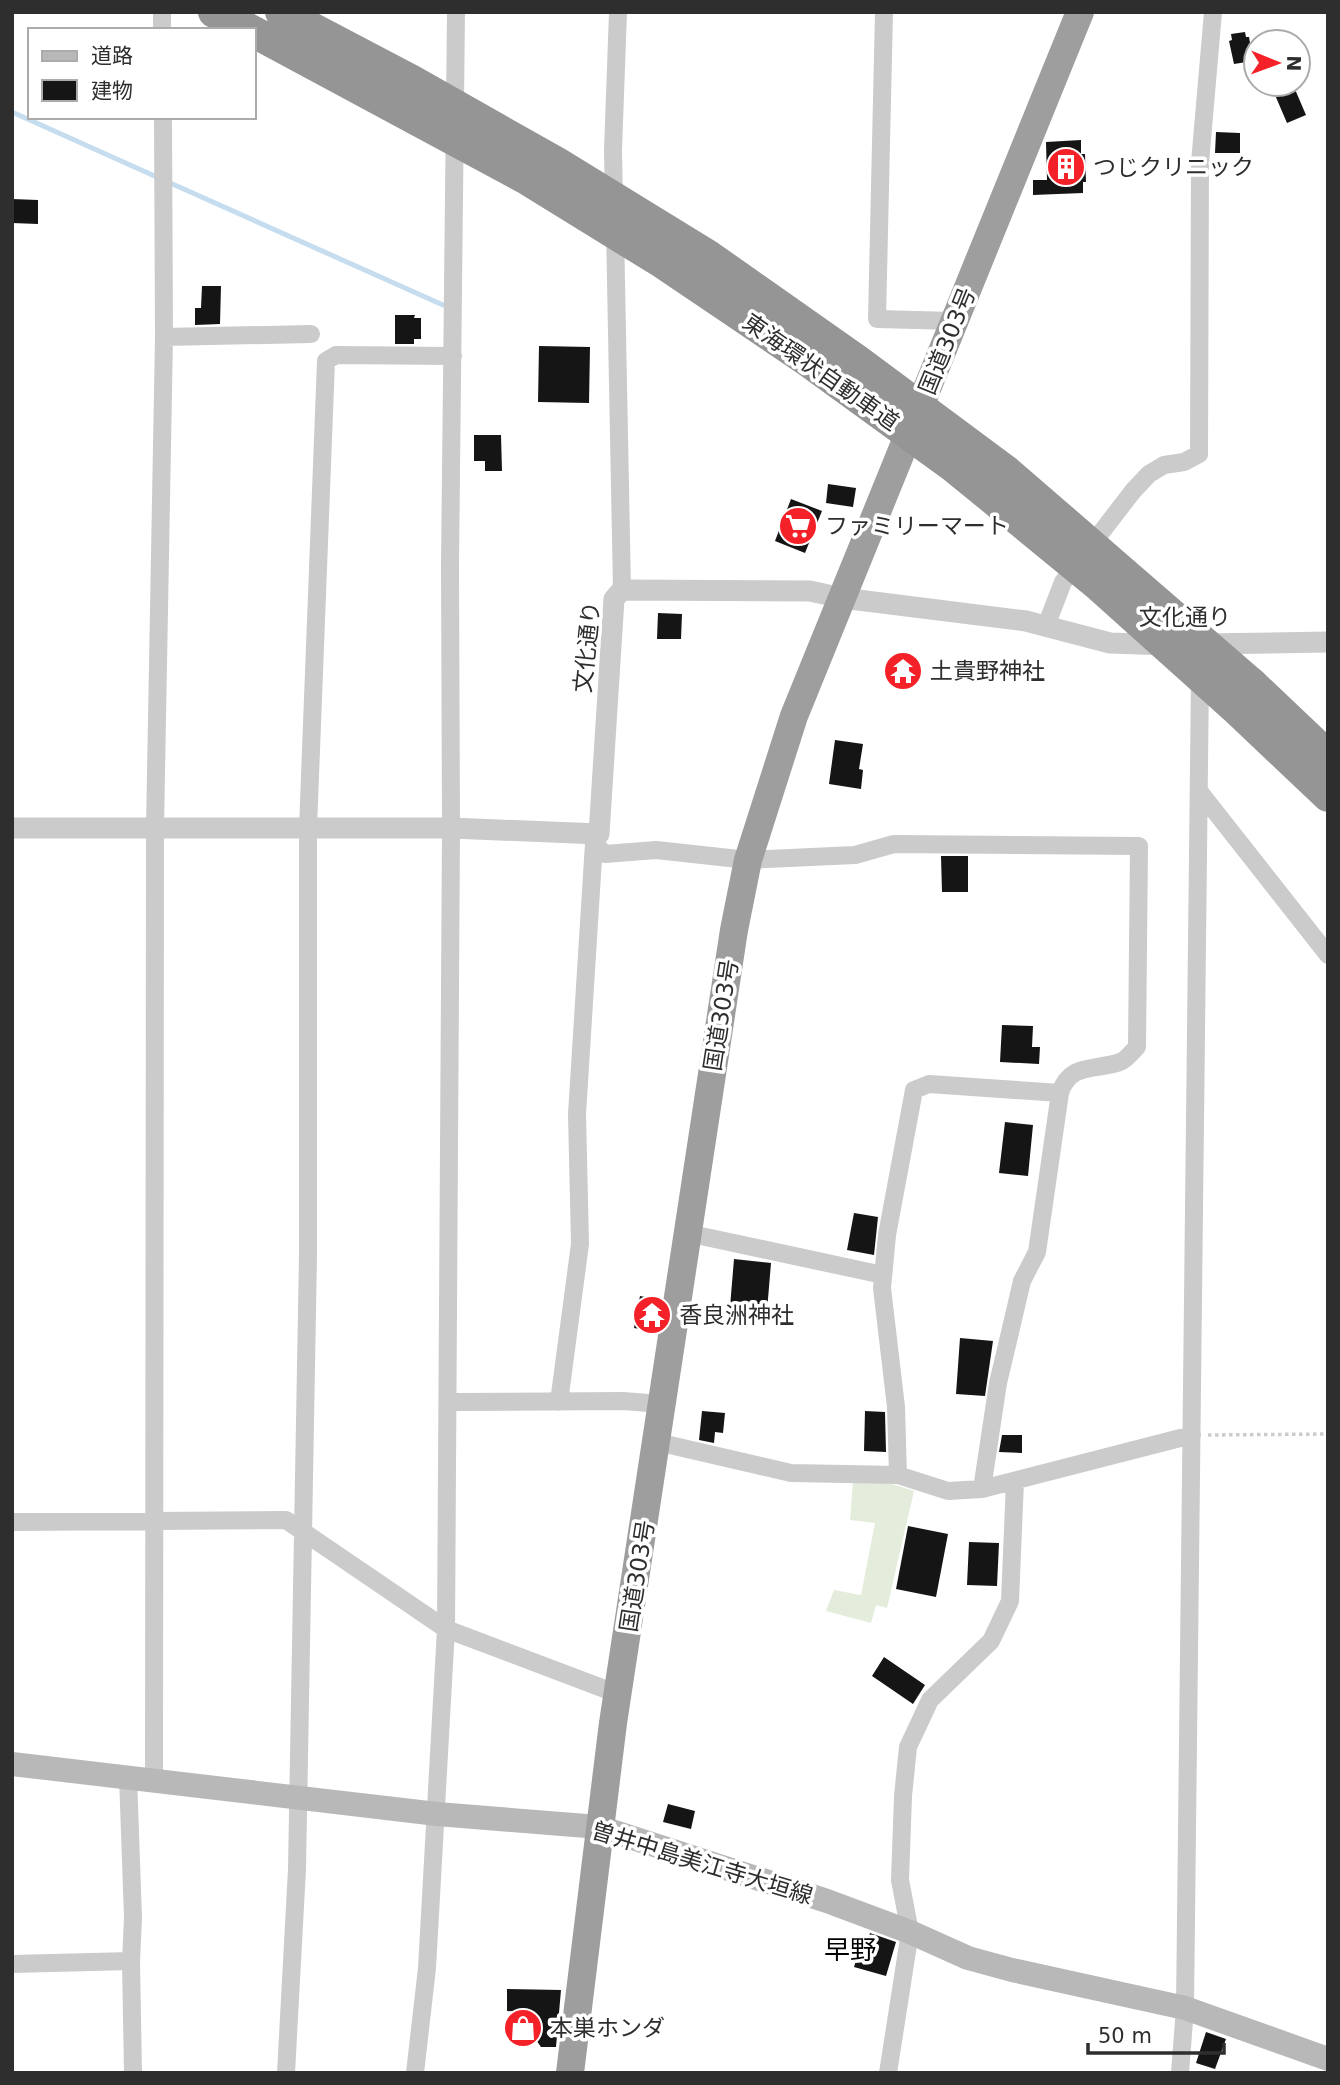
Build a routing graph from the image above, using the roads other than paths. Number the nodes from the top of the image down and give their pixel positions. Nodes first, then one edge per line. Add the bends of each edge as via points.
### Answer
1 (214, 12) edge
2 (281, 12) edge
3 (456, 12) edge
4 (618, 12) edge
5 (884, 12) edge
6 (1080, 12) edge
7 (1213, 12) edge
8 (246, 28) edge
9 (256, 33) edge
10 (163, 119) edge
11 (955, 321) junction
12 (311, 334) dead end
13 (164, 337) junction
14 (453, 356) junction
15 (909, 434) junction
16 (622, 590) junction
17 (842, 598) junction
18 (1046, 626) junction
19 (1328, 642) edge
20 (1201, 644) junction
21 (1243, 695) junction
22 (1279, 750) junction
23 (1328, 756) edge
24 (1199, 791) junction
25 (1328, 796) edge
26 (1328, 813) edge
27 (12, 828) edge
28 (155, 828) junction
29 (308, 828) junction
30 (451, 828) junction
31 (748, 860) junction
32 (1328, 955) edge
33 (1060, 1093) junction
34 (687, 1233) junction
35 (883, 1275) junction
36 (449, 1402) junction
37 (559, 1402) junction
38 (661, 1404) junction
39 (1192, 1435) junction
40 (657, 1442) junction
41 (898, 1475) junction
42 (1015, 1481) junction
43 (982, 1489) junction
44 (12, 1522) edge
45 (155, 1522) junction
46 (302, 1531) junction
47 (446, 1629) junction
48 (618, 1694) junction
49 (12, 1764) edge
50 (128, 1776) junction
51 (154, 1779) junction
52 (298, 1796) junction
53 (438, 1814) junction
54 (599, 1827) junction
55 (910, 1932) junction
56 (131, 1961) junction
57 (12, 1964) edge
58 (1185, 2008) junction
59 (1328, 2059) edge
60 (133, 2073) edge
61 (286, 2073) edge
62 (415, 2073) edge
63 (570, 2073) edge
64 (888, 2073) edge
65 (1180, 2073) edge

1 - 8 highway, 東海環状自動車道
2 - 21 highway, 東海環状自動車道, bridge via 545,156 710,257 858,361 1006,471
3 - 14 street
4 - 16 street via 613,150
5 - 11 street via 877,319
6 - 11 highway, 国道303号
7 - 18 street via 1200,163 1199,454 1164,465 1133,491 1063,582
9 - 15 highway, 東海環状自動車道, bridge via 548,192 663,263
10 - 13 street
11 - 15 highway, 国道303号
12 - 13 street
13 - 28 street
14 - 29 street via 336,355 326,361
14 - 30 street
15 - 17 highway, 国道303号
15 - 21 highway, 東海環状自動車道, bridge
16 - 17 street, 文化通り via 810,591
16 - 30 street, 文化通り via 614,599 600,834
17 - 18 street, 文化通り
17 - 31 highway, 国道303号 via 794,716
18 - 20 street, 文化通り via 1110,643
19 - 20 street, 文化通り
20 - 24 street
21 - 22 highway, 東海環状自動車道
21 - 23 highway, 東海環状自動車道
22 - 25 highway, 東海環状自動車道
22 - 26 highway
24 - 32 street
24 - 39 street
27 - 28 street, 文化通り
28 - 29 street, 文化通り
28 - 45 street
29 - 30 street, 文化通り
29 - 46 street via 308,1255
30 - 36 street
31 - 33 street via 855,855 894,844 1139,846 1137,1047 1123,1061 1079,1070 1064,1080
31 - 34 highway, 国道303号
31 - 37 street via 656,850 605,854 594,843 577,1114 580,1244
33 - 35 street via 929,1084 914,1090
33 - 43 street via 1037,1252 1022,1281 998,1383
34 - 35 street
34 - 38 highway, 国道303号
35 - 41 street
36 - 37 street
36 - 47 street
37 - 38 street
38 - 40 highway, 国道303号
39 - 42 street
39 - 58 street
40 - 41 street via 790,1473
40 - 48 highway, 国道303号
41 - 43 street via 948,1491
42 - 43 street
42 - 55 street via 1010,1601 991,1641 930,1700 908,1747 900,1880
44 - 45 street
45 - 46 street via 286,1520
45 - 51 street
46 - 47 street
46 - 52 street
47 - 48 street
47 - 53 street
48 - 54 highway, 国道303号
49 - 50 main road, 曽井中島美江寺大垣線
50 - 51 main road, 曽井中島美江寺大垣線
50 - 56 street
51 - 52 main road, 曽井中島美江寺大垣線
52 - 53 main road, 曽井中島美江寺大垣線
52 - 61 street
53 - 54 main road, 曽井中島美江寺大垣線
53 - 62 street
54 - 55 main road, 曽井中島美江寺大垣線
54 - 63 highway, 国道303号
55 - 58 main road, 曽井中島美江寺大垣線 via 968,1958
55 - 64 street
56 - 57 street
56 - 60 street
58 - 59 main road, 曽井中島美江寺大垣線
58 - 65 street

